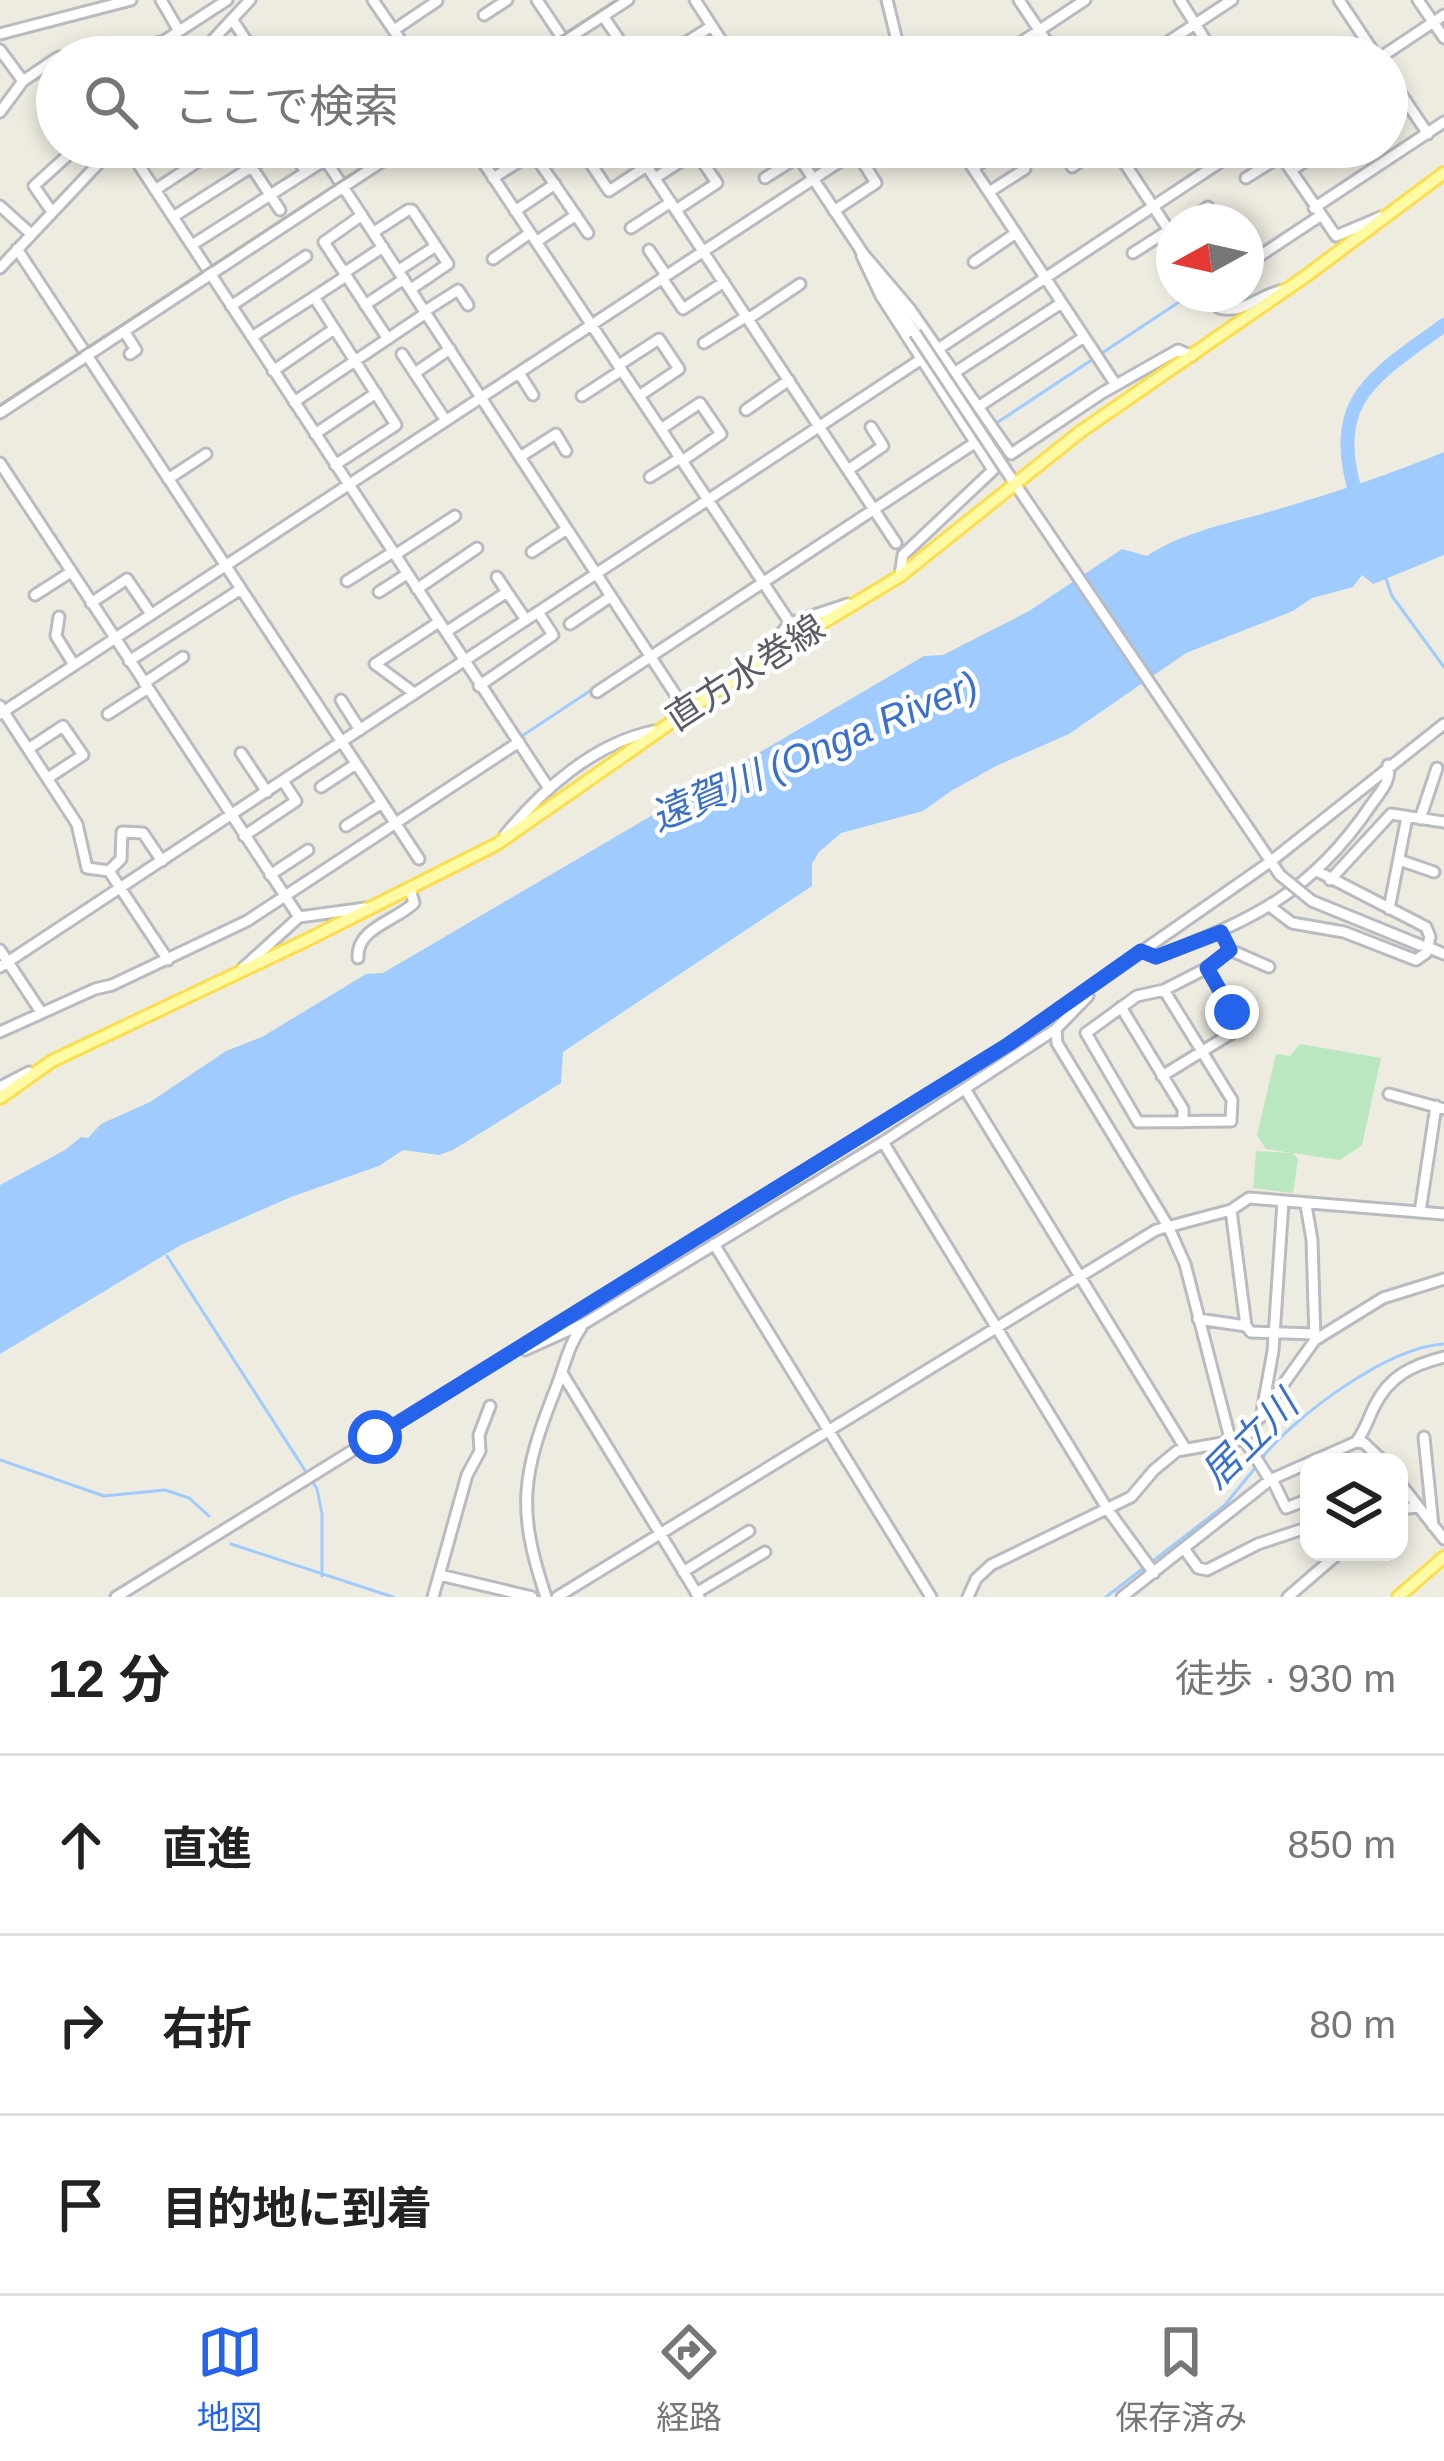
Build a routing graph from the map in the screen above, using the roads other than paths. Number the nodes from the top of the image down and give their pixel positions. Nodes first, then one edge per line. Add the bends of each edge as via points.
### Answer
1 (128, 0) edge
2 (161, 0) edge
3 (227, 0) edge
4 (250, 0) edge
5 (374, 0) edge
6 (507, 0) edge
7 (537, 0) edge
8 (628, 0) edge
9 (695, 0) edge
10 (887, 0) edge
11 (1019, 0) edge
12 (1084, 0) edge
13 (1180, 0) edge
14 (1232, 0) edge
15 (1339, 0) edge
16 (1418, 0) edge
17 (437, 1) edge
18 (484, 15) dead end
19 (1444, 15) edge
20 (603, 16) junction
21 (232, 19) junction
22 (1196, 24) junction
23 (1434, 25) junction
24 (712, 26) junction
25 (394, 29) junction
26 (1039, 30) junction
27 (179, 31) junction
28 (0, 34) edge
29 (172, 36) edge
30 (216, 36) edge
31 (243, 36) edge
32 (398, 36) edge
33 (561, 36) edge
34 (577, 36) edge
35 (616, 36) edge
36 (696, 36) edge
37 (719, 36) edge
38 (896, 36) edge
39 (1030, 36) edge
40 (1043, 36) edge
41 (1177, 36) edge
42 (1203, 36) edge
43 (1364, 36) edge
44 (1444, 38) edge
45 (1408, 40) edge
46 (0, 50) edge
47 (36, 72) edge
48 (23, 81) junction
49 (1408, 104) edge
50 (0, 112) edge
51 (1444, 122) edge
52 (1428, 134) junction
53 (1408, 148) edge
54 (54, 168) edge
55 (94, 168) edge
56 (141, 168) edge
57 (186, 168) edge
58 (246, 168) edge
59 (253, 168) edge
60 (303, 168) edge
61 (312, 168) edge
62 (330, 168) edge
63 (373, 168) edge
64 (487, 168) edge
65 (510, 168) edge
66 (544, 168) edge
67 (594, 168) edge
68 (644, 168) edge
69 (648, 168) edge
70 (671, 168) edge
71 (707, 168) edge
72 (777, 168) edge
73 (806, 168) edge
74 (830, 168) edge
75 (868, 168) edge
76 (974, 168) edge
77 (1128, 168) edge
78 (1213, 168) edge
79 (1258, 168) edge
80 (1295, 168) edge
81 (1380, 168) edge
82 (1025, 169) dead end
83 (1292, 170) joint
84 (306, 172) junction
85 (1444, 173) edge
86 (494, 178) junction
87 (656, 178) junction
88 (765, 178) dead end
89 (1246, 178) dead end
90 (813, 179) junction
91 (555, 184) junction
92 (344, 188) junction
93 (155, 190) junction
94 (989, 192) junction
95 (270, 195) junction
96 (0, 206) edge
97 (674, 206) junction
98 (1154, 209) junction
99 (280, 210) dead end
100 (515, 211) junction
101 (834, 211) junction
102 (52, 212) junction
103 (1156, 212) edge
104 (1317, 212) junction
105 (1391, 214) junction
106 (362, 215) junction
107 (576, 215) junction
108 (172, 217) junction
109 (0, 224) edge
110 (17, 225) junction
111 (631, 228) dead end
112 (374, 232) junction
113 (588, 233) dead end
114 (1016, 233) junction
115 (31, 234) junction
116 (533, 237) junction
117 (1156, 242) edge
118 (192, 245) junction
119 (436, 246) junction
120 (383, 247) junction
121 (17, 249) junction
122 (649, 250) dead end
123 (860, 250) junction
124 (704, 251) junction
125 (1264, 252) edge
126 (1133, 254) dead end
127 (306, 256) dead end
128 (974, 262) dead end
129 (0, 268) edge
130 (508, 270) dead end
131 (211, 274) junction
132 (345, 274) junction
133 (664, 277) junction
134 (405, 279) junction
135 (724, 282) junction
136 (1045, 282) junction
137 (800, 284) dead end
138 (1286, 290) junction
139 (1264, 296) edge
140 (314, 297) junction
141 (1060, 304) junction
142 (365, 305) junction
143 (468, 305) dead end
144 (231, 306) junction
145 (426, 312) junction
146 (748, 317) junction
147 (591, 325) junction
148 (334, 329) junction
149 (124, 331) junction
150 (1084, 337) junction
151 (252, 338) junction
152 (388, 339) junction
153 (704, 343) dead end
154 (450, 350) junction
155 (940, 352) junction
156 (130, 354) dead end
157 (402, 354) dead end
158 (87, 356) junction
159 (1192, 356) junction
160 (355, 361) junction
161 (922, 363) junction
162 (620, 368) junction
163 (273, 370) junction
164 (415, 373) junction
165 (518, 373) junction
166 (954, 373) junction
167 (789, 380) junction
168 (1116, 386) junction
169 (376, 393) junction
170 (533, 395) dead end
171 (639, 396) junction
172 (582, 397) dead end
173 (481, 398) junction
174 (294, 402) junction
175 (978, 407) junction
176 (746, 410) dead end
177 (0, 413) edge
178 (446, 421) junction
179 (871, 427) dead end
180 (661, 429) junction
181 (821, 429) junction
182 (315, 434) junction
183 (972, 441) junction
184 (566, 451) dead end
185 (206, 454) dead end
186 (520, 457) junction
187 (681, 460) junction
188 (0, 463) edge
189 (335, 465) junction
190 (737, 465) dead end
191 (848, 470) junction
192 (650, 477) dead end
193 (744, 477) junction
194 (168, 479) junction
195 (348, 485) junction
196 (1018, 489) junction
197 (709, 503) junction
198 (872, 507) junction
199 (455, 516) dead end
200 (567, 529) junction
201 (896, 543) dead end
202 (477, 548) dead end
203 (532, 552) dead end
204 (394, 554) junction
205 (225, 566) junction
206 (71, 572) junction
207 (407, 574) junction
208 (901, 576) junction
209 (496, 577) dead end
210 (597, 577) junction
211 (760, 580) junction
212 (347, 581) dead end
213 (241, 589) junction
214 (417, 589) junction
215 (379, 592) dead end
216 (507, 592) junction
217 (35, 596) dead end
218 (610, 597) junction
219 (172, 600) junction
220 (858, 600) junction
221 (91, 603) junction
222 (151, 614) junction
223 (540, 615) junction
224 (59, 617) dead end
225 (526, 620) junction
226 (188, 623) junction
227 (790, 623) junction
228 (570, 624) dead end
229 (442, 627) junction
230 (114, 638) junction
231 (648, 654) junction
232 (183, 657) dead end
233 (129, 662) junction
234 (74, 664) junction
235 (465, 664) junction
236 (755, 664) junction
237 (145, 686) junction
238 (479, 686) junction
239 (597, 692) dead end
240 (414, 693) junction
241 (675, 694) dead end
242 (340, 700) dead end
243 (1, 710) edge
244 (108, 714) dead end
245 (1444, 724) edge
246 (360, 730) junction
247 (653, 731) junction
248 (518, 740) junction
249 (342, 744) junction
250 (28, 749) junction
251 (241, 753) dead end
252 (356, 764) junction
253 (1388, 765) junction
254 (1437, 768) dead end
255 (48, 778) junction
256 (284, 783) junction
257 (321, 787) dead end
258 (548, 787) junction
259 (267, 792) junction
260 (382, 803) junction
261 (231, 817) junction
262 (1407, 817) junction
263 (1420, 819) junction
264 (394, 822) junction
265 (1444, 822) edge
266 (346, 826) dead end
267 (244, 836) junction
268 (497, 844) junction
269 (308, 850) dead end
270 (419, 859) dead end
271 (1399, 860) junction
272 (162, 861) junction
273 (1270, 862) junction
274 (109, 871) junction
275 (1317, 871) junction
276 (1434, 872) dead end
277 (270, 874) junction
278 (1330, 880) junction
279 (122, 889) junction
280 (410, 889) junction
281 (286, 897) junction
282 (372, 907) junction
283 (1271, 908) junction
284 (1389, 909) junction
285 (299, 917) junction
286 (1221, 932) junction
287 (1424, 946) junction
288 (0, 950) edge
289 (1230, 950) junction
290 (1141, 951) junction
291 (1444, 954) edge
292 (166, 958) junction
293 (358, 958) dead end
294 (7, 964) edge
295 (1269, 967) dead end
296 (1207, 968) junction
297 (238, 972) junction
298 (1105, 978) junction
299 (1164, 990) junction
300 (1121, 1006) junction
301 (41, 1012) junction
302 (1057, 1029) junction
303 (0, 1032) edge
304 (1202, 1052) junction
305 (40, 1067) junction
306 (1162, 1076) junction
307 (0, 1087) edge
308 (964, 1089) junction
309 (1389, 1094) dead end
310 (0, 1098) edge
311 (1124, 1099) junction
312 (1440, 1107) edge
313 (1099, 1113) junction
314 (1183, 1122) junction
315 (883, 1142) junction
316 (1283, 1202) junction
317 (1306, 1205) junction
318 (1232, 1210) junction
319 (1420, 1212) junction
320 (1444, 1214) edge
321 (1168, 1226) junction
322 (714, 1244) junction
323 (1080, 1276) junction
324 (1444, 1279) edge
325 (1198, 1319) junction
326 (585, 1323) junction
327 (1246, 1325) junction
328 (997, 1328) junction
329 (1274, 1334) junction
330 (1314, 1337) junction
331 (514, 1353) junction
332 (1444, 1357) edge
333 (562, 1373) junction
334 (490, 1406) dead end
335 (1262, 1417) junction
336 (829, 1431) junction
337 (1424, 1437) dead end
338 (1244, 1439) junction
339 (1231, 1442) junction
340 (1356, 1442) junction
341 (1185, 1448) junction
342 (1375, 1453) edge
343 (1269, 1476) junction
344 (1408, 1494) edge
345 (1300, 1503) edge
346 (1418, 1507) junction
347 (1408, 1508) edge
348 (1108, 1510) junction
349 (1433, 1526) junction
350 (1300, 1530) edge
351 (749, 1531) dead end
352 (660, 1534) junction
353 (1444, 1539) edge
354 (1184, 1550) junction
355 (765, 1552) dead end
356 (1444, 1557) edge
357 (1330, 1561) edge
358 (1150, 1568) junction
359 (683, 1572) junction
360 (440, 1575) junction
361 (698, 1595) edge
362 (116, 1597) edge
363 (434, 1597) edge
364 (532, 1597) edge
365 (546, 1597) edge
366 (557, 1597) edge
367 (931, 1597) edge
368 (968, 1597) edge
369 (1122, 1597) edge
370 (1288, 1597) edge
371 (1398, 1597) edge

1 - 28 street
2 - 27 street
3 - 27 street
4 - 21 street
5 - 25 street
6 - 18 street
7 - 33 street
8 - 20 street
9 - 24 street
10 - 38 street
11 - 26 street
12 - 26 street
13 - 22 street
14 - 22 street
15 - 43 street
16 - 23 street
17 - 25 street
19 - 23 street
20 - 34 street
20 - 35 street
21 - 30 street
21 - 31 street
22 - 41 street
22 - 42 street
23 - 44 street
23 - 45 street
24 - 36 street
24 - 37 street
25 - 32 street
26 - 39 street
26 - 40 street
27 - 29 street
46 - 48 street
47 - 48 street
48 - 50 street
49 - 52 street
51 - 52 street
52 - 53 street
54 - 102 street via 34,186
55 - 102 street
56 - 93 street
57 - 93 street
58 - 108 street
59 - 95 street
60 - 84 street
61 - 84 street
62 - 92 street
63 - 92 street
64 - 86 street
65 - 86 street
66 - 91 street
67 - 68 street via 609,191
69 - 87 street
70 - 87 street
71 - 97 street via 717,183
72 - 88 street
73 - 90 street
74 - 90 street
75 - 101 street via 876,183
76 - 94 street
77 - 98 street
78 - 98 street
79 - 89 street
80 - 83 street
81 - 104 street
82 - 94 street
83 - 104 street
84 - 95 street
85 - 105 main road, 直方水巻線
86 - 100 street
87 - 97 street
90 - 101 street
90 - 124 street
91 - 100 street
91 - 107 street
92 - 106 street
92 - 131 street
93 - 108 street
94 - 114 street
95 - 99 street
95 - 118 street
96 - 110 street
97 - 111 street
97 - 124 street
98 - 103 street
98 - 136 street
100 - 116 street
101 - 123 street
102 - 115 street
104 - 105 street via 1336,236
104 - 125 street
105 - 138 main road, 直方水巻線
106 - 112 street
106 - 132 street via 324,242
107 - 113 street
107 - 116 street
108 - 118 street
109 - 110 street
110 - 115 street
112 - 119 street via 412,211
112 - 120 street
114 - 128 street
114 - 136 street
115 - 121 street
116 - 130 street via 495,257
116 - 147 street
117 - 126 street
118 - 131 street
119 - 134 street
119 - 134 street via 448,264
120 - 132 street
120 - 134 street
121 - 129 street
121 - 158 street
122 - 133 street
123 - 155 street
123 - 161 street
123 - 196 street, bridge
124 - 133 street
124 - 135 street
127 - 144 street
131 - 144 street
131 - 149 street
132 - 140 street
132 - 142 street
133 - 135 street via 683,309
133 - 147 street
134 - 142 street
134 - 145 street
135 - 146 street
136 - 141 street
136 - 155 street
137 - 146 street
138 - 139 street
138 - 159 main road, 直方水巻線
140 - 148 street
140 - 151 street
141 - 150 street
141 - 166 street
142 - 152 street
143 - 145 street via 458,290
144 - 151 street
145 - 152 street
145 - 154 street
146 - 153 street
146 - 167 street
147 - 162 street
147 - 165 street
148 - 160 street
148 - 163 street
149 - 156 street via 136,350
149 - 158 street
150 - 168 street
150 - 175 street
151 - 163 street
152 - 160 street
154 - 164 street
154 - 173 street
155 - 166 street
157 - 164 street
158 - 177 street
158 - 194 street
159 - 168 street via 1178,350
159 - 196 main road, 直方水巻線 via 1080,432
160 - 169 street
160 - 174 street
161 - 181 street
161 - 183 street
162 - 171 street
162 - 171 street via 659,339 680,369
162 - 172 street
163 - 174 street
164 - 178 street
165 - 170 street
165 - 173 street
166 - 175 street
167 - 176 street
167 - 181 street
168 - 175 street via 1011,454
169 - 182 street
169 - 189 street via 396,425
171 - 180 street
173 - 178 street
173 - 186 street
174 - 182 street
178 - 195 street
179 - 191 street via 884,446
180 - 187 street
180 - 187 street via 700,404 721,434
181 - 191 street
181 - 193 street
182 - 189 street
183 - 198 street
183 - 208 street via 993,470 903,554
184 - 186 street via 556,434
185 - 194 street
186 - 200 street
187 - 192 street
187 - 197 street
188 - 206 street
189 - 195 street
190 - 193 street
191 - 198 street
193 - 197 street
194 - 205 street
195 - 204 street
195 - 205 street
196 - 208 main road, 直方水巻線
196 - 273 street
197 - 210 street
197 - 211 street
198 - 201 street
198 - 211 street
199 - 204 street
200 - 203 street
200 - 210 street
202 - 214 street
204 - 207 street
204 - 212 street
205 - 213 street
205 - 219 street
206 - 217 street
206 - 221 street
207 - 214 street
207 - 215 street
208 - 220 main road, 直方水巻線
209 - 216 street
210 - 218 street
210 - 223 street
211 - 227 street
211 - 231 street
213 - 226 street
213 - 249 street
214 - 229 street
216 - 225 street
216 - 229 street
218 - 228 street
218 - 231 street
219 - 222 street
219 - 226 street
220 - 227 street
220 - 236 main road, 直方水巻線
221 - 222 street via 128,579
221 - 230 street
222 - 230 street
223 - 225 street
223 - 238 street via 553,635
224 - 234 street via 56,636
225 - 235 street
226 - 233 street
227 - 236 street
229 - 235 street
229 - 240 street via 375,664
230 - 233 street
230 - 234 street
231 - 239 street
231 - 241 street
232 - 237 street
233 - 237 street
234 - 243 street
235 - 238 street
235 - 240 street
236 - 247 main road, 直方水巻線
237 - 244 street
237 - 261 street
238 - 248 street
240 - 246 street
242 - 246 street
243 - 250 street
245 - 253 street
246 - 249 street
247 - 258 street
247 - 268 main road, 直方水巻線
248 - 258 street
248 - 264 street
249 - 252 street
249 - 256 street
250 - 255 street
250 - 255 street via 63,726 83,755
251 - 259 street
252 - 257 street
252 - 260 street
253 - 273 street
253 - 275 street via 1389,779
254 - 263 street
255 - 274 street via 77,824 87,868
256 - 259 street
256 - 267 street via 296,801
258 - 268 street
259 - 261 street
260 - 264 street
260 - 266 street
261 - 267 street
261 - 272 street
262 - 263 street
262 - 271 street
262 - 278 street via 1391,814
263 - 265 street
264 - 270 street
264 - 281 street
267 - 277 street
268 - 280 main road, 直方水巻線
269 - 277 street
271 - 276 street
271 - 284 street
272 - 274 street via 143,833 122,832 121,859
272 - 279 street
273 - 287 street, bridge via 1312,902
273 - 290 street
274 - 279 street
275 - 278 street
275 - 283 street
277 - 281 street
278 - 284 street
279 - 292 street
279 - 294 street
280 - 282 main road, 直方水巻線
280 - 293 street via 414,903 368,934
281 - 285 street
281 - 292 street
282 - 285 street
282 - 297 main road, 直方水巻線
283 - 286 street
283 - 287 street via 1292,923 1416,960
284 - 287 street via 1426,927
285 - 297 street
286 - 289 street
286 - 290 street via 1156,957
287 - 291 street
288 - 294 street
289 - 295 street
289 - 296 street
290 - 298 street
292 - 301 street
294 - 301 street
296 - 299 street
296 - 304 street via 1232,1012 1232,1033
297 - 305 main road, 直方水巻線
298 - 302 street
298 - 331 street
299 - 300 street
299 - 304 street
300 - 306 street
300 - 311 street via 1086,1033
301 - 303 street
302 - 308 street
302 - 313 street
304 - 306 street
304 - 314 street via 1232,1100 1231,1120
305 - 307 street
305 - 310 main road, 直方水巻線
306 - 314 street
308 - 315 street
308 - 323 street
309 - 312 street
311 - 313 street
311 - 314 street via 1138,1123
312 - 319 street
313 - 321 street
315 - 322 street
315 - 328 street
316 - 317 street
316 - 318 street via 1249,1198
316 - 329 street
317 - 319 street
317 - 330 street
318 - 321 street
318 - 327 street
319 - 320 street
321 - 323 street
321 - 325 street
322 - 326 street
322 - 336 street
323 - 328 street
323 - 341 street
324 - 330 street via 1384,1298
325 - 327 street
325 - 339 street
326 - 331 street
326 - 333 street
327 - 329 street via 1251,1333
328 - 336 street
328 - 348 street
329 - 330 street
329 - 335 street
330 - 335 street
331 - 362 street
332 - 340 street via 1397,1376
333 - 352 street
333 - 365 street via 525,1494
334 - 360 street
335 - 338 street
336 - 352 street
336 - 367 street
337 - 349 street
338 - 339 street
338 - 343 street
339 - 341 street
340 - 342 street
340 - 343 street
341 - 348 street
343 - 345 street via 1286,1508
343 - 354 street
344 - 346 street
346 - 347 street
346 - 349 street
348 - 358 street
348 - 368 street via 991,1565
349 - 353 street
350 - 354 street via 1207,1570
351 - 359 street
352 - 359 street
352 - 366 street
354 - 358 street
355 - 361 street
356 - 371 main road
357 - 370 street
358 - 369 street
359 - 361 street
360 - 363 street
360 - 364 street

